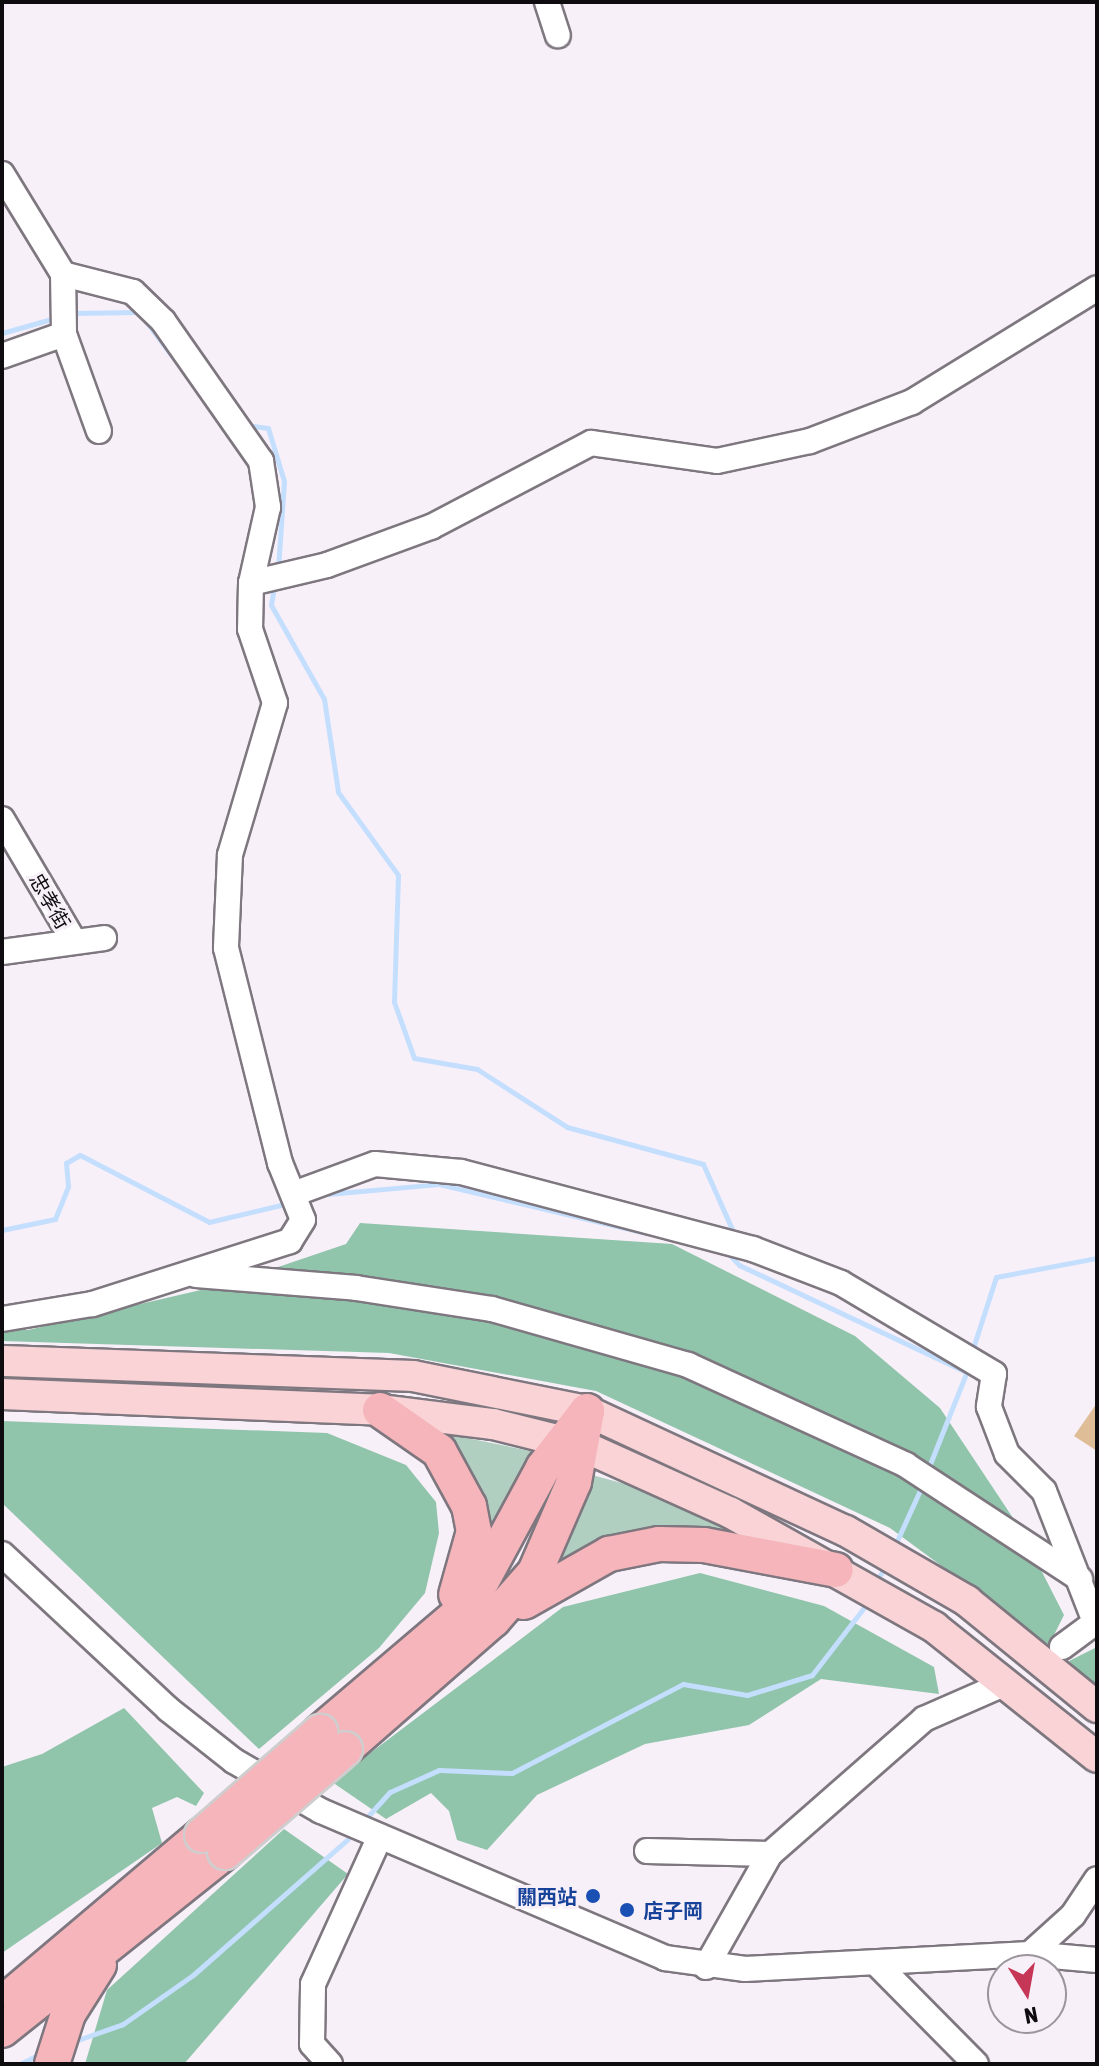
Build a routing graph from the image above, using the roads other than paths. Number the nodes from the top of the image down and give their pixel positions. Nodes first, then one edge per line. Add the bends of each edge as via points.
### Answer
1 (547, 2) edge
2 (558, 35) dead end
3 (2, 174) edge
4 (64, 286) junction
5 (1097, 288) edge
6 (64, 334) junction
7 (2, 356) edge
8 (99, 431) dead end
9 (257, 582) junction
10 (2, 819) edge
11 (104, 938) dead end
12 (74, 941) junction
13 (2, 952) edge
14 (296, 1193) junction
15 (179, 1274) junction
16 (2, 1319) edge
17 (2, 1361) edge
18 (2, 1394) edge
19 (380, 1410) junction
20 (587, 1411) junction
21 (574, 1444) junction
22 (2, 1554) edge
23 (836, 1570) junction
24 (1080, 1579) junction
25 (493, 1620) junction
26 (1096, 1622) edge
27 (439, 1632) junction
28 (1062, 1647) dead end
29 (1004, 1684) dead end
30 (1097, 1707) edge
31 (332, 1740) junction
32 (1097, 1757) edge
33 (380, 1836) junction
34 (214, 1844) junction
35 (647, 1851) dead end
36 (770, 1854) junction
37 (1097, 1879) edge
38 (127, 1931) junction
39 (74, 1940) junction
40 (1030, 1954) edge
41 (987, 1957) edge
42 (1067, 1957) edge
43 (1097, 1960) edge
44 (876, 1963) junction
45 (706, 1967) junction
46 (2, 1974) edge
47 (2, 2003) edge
48 (2, 2030) edge
49 (52, 2064) edge
50 (330, 2064) edge
51 (976, 2064) edge

1 - 2 street
3 - 4 street
4 - 6 street
4 - 9 street via 133,292 233,417 261,461 268,507
5 - 9 street via 912,402 810,441 717,461 591,443 431,527 289,577
6 - 7 street
6 - 8 street
9 - 14 street via 250,629 275,703 230,855 226,948 280,1163
10 - 12 street, 忠孝街
11 - 12 street, 忠孝街
12 - 13 street, 忠孝街
14 - 15 street via 303,1220 290,1241
14 - 24 street via 375,1164 461,1172 753,1249 841,1283 994,1374 989,1407 1007,1454 1044,1491
15 - 16 street via 92,1304
15 - 24 street via 356,1288 492,1309 688,1365 906,1465
17 - 20 main road via 413,1376
18 - 19 main road
19 - 21 main road
19 - 27 highway via 439,1451 469,1506 468,1569
20 - 21 highway
20 - 30 main road via 846,1531 967,1601
21 - 23 main road
21 - 25 highway via 551,1543
21 - 27 highway via 469,1605
22 - 33 street via 168,1709 234,1761
23 - 25 highway via 704,1545 659,1544 565,1573
23 - 32 main road via 993,1669
24 - 26 street
25 - 31 highway
26 - 28 street
27 - 31 highway
29 - 36 street via 924,1719
31 - 34 highway, bridge
33 - 45 street via 665,1958
33 - 50 street via 313,1984 312,2044
34 - 38 highway
34 - 39 highway
35 - 36 street
36 - 45 street
37 - 40 street via 1073,1915
38 - 48 highway
38 - 49 highway via 68,2014
39 - 46 highway
39 - 47 highway
41 - 44 street
42 - 43 street
44 - 45 street
44 - 51 street

